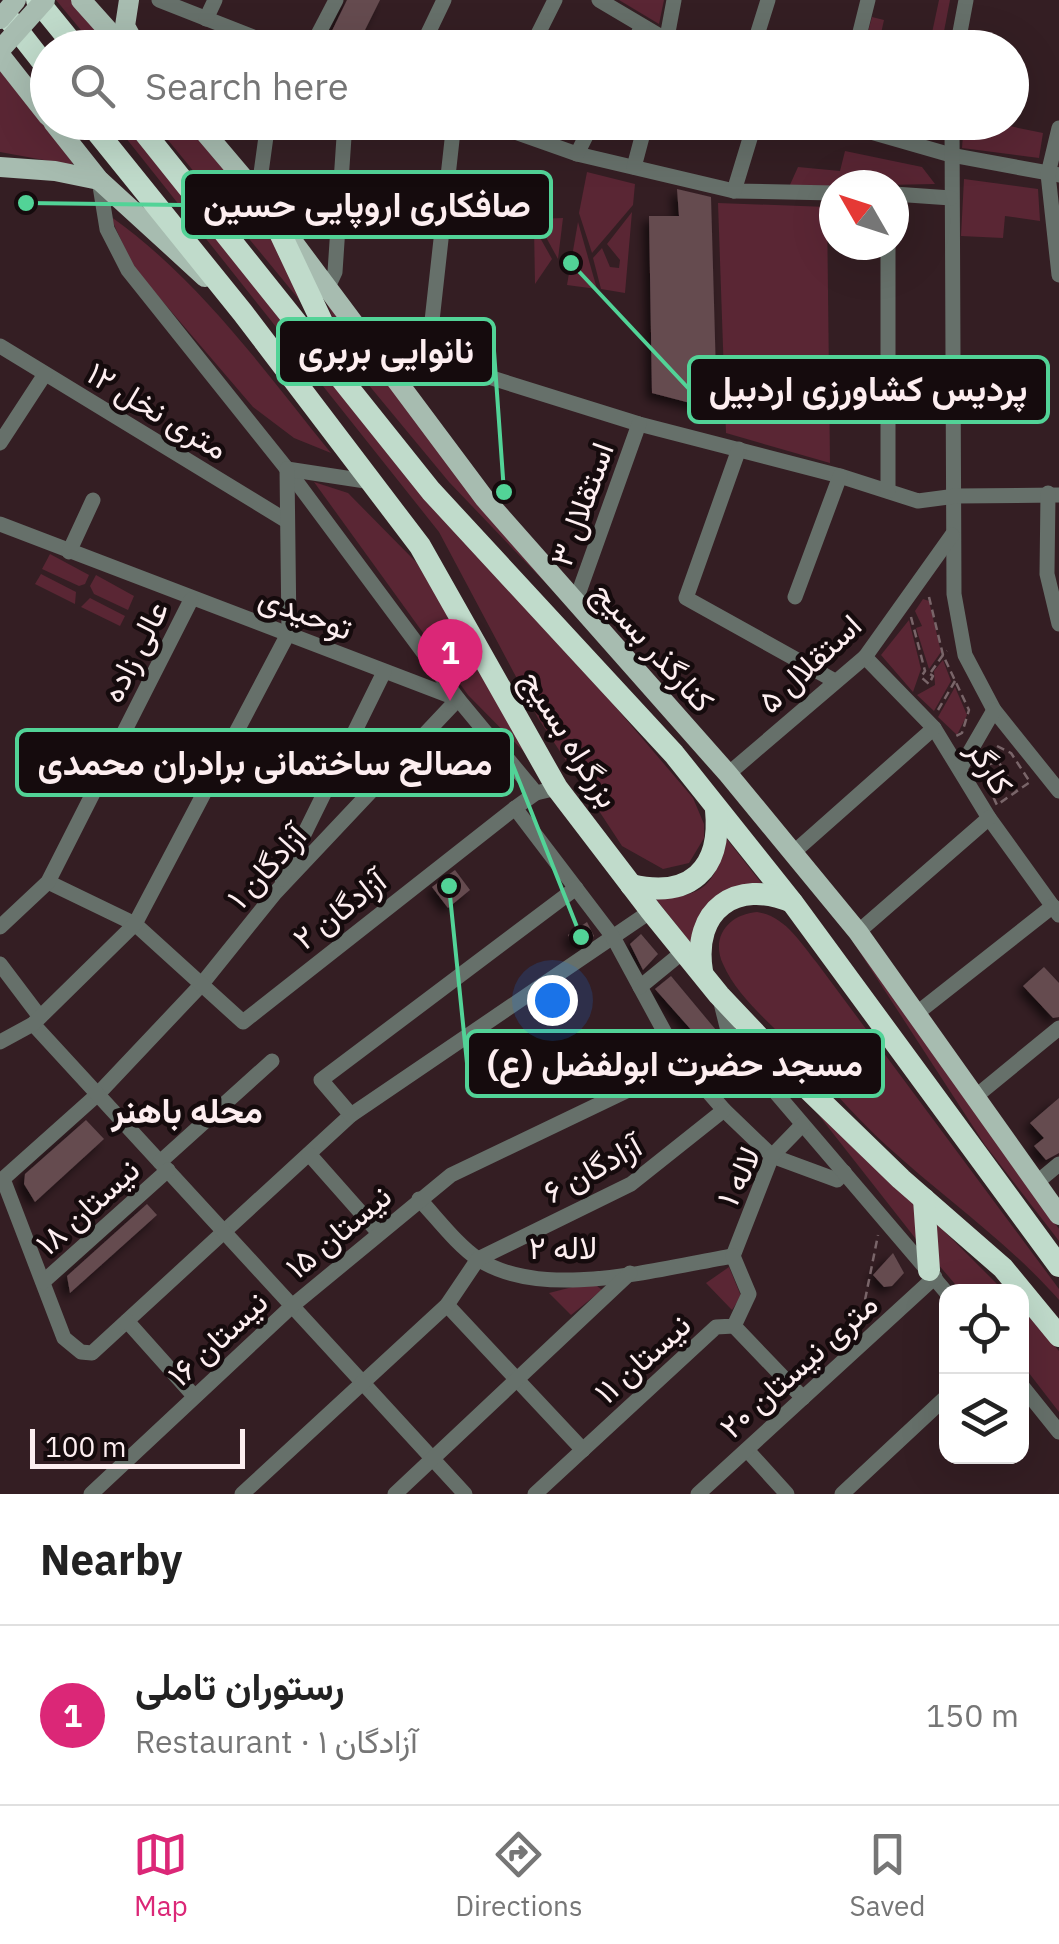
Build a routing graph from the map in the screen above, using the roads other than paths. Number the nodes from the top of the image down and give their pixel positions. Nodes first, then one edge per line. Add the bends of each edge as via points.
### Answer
1 (16, 0) edge
2 (37, 0) edge
3 (45, 0) edge
4 (81, 0) edge
5 (129, 0) edge
6 (158, 0) edge
7 (215, 0) edge
8 (336, 0) edge
9 (444, 0) edge
10 (555, 0) edge
11 (599, 0) edge
12 (674, 0) edge
13 (768, 0) edge
14 (868, 0) edge
15 (966, 0) edge
16 (0, 8) edge
17 (0, 18) edge
18 (206, 19) junction
19 (642, 26) junction
20 (61, 30) edge
21 (108, 30) edge
22 (128, 30) edge
23 (235, 30) edge
24 (320, 30) edge
25 (430, 30) edge
26 (540, 30) edge
27 (640, 30) edge
28 (648, 30) edge
29 (671, 30) edge
30 (759, 30) edge
31 (860, 30) edge
32 (960, 30) edge
33 (30, 46) edge
34 (0, 52) edge
35 (30, 92) edge
36 (1059, 128) edge
37 (68, 140) edge
38 (104, 140) edge
39 (151, 140) edge
40 (211, 140) edge
41 (266, 140) edge
42 (344, 140) edge
43 (452, 140) edge
44 (538, 140) edge
45 (584, 140) edge
46 (641, 140) edge
47 (750, 140) edge
48 (898, 140) edge
49 (951, 140) edge
50 (577, 154) junction
51 (951, 155) junction
52 (0, 167) edge
53 (634, 167) junction
54 (1054, 175) edge
55 (100, 180) junction
56 (734, 191) junction
57 (819, 193) edge
58 (258, 195) junction
59 (909, 195) edge
60 (952, 198) junction
61 (272, 216) junction
62 (888, 260) edge
63 (1059, 275) edge
64 (327, 289) junction
65 (243, 312) junction
66 (364, 338) junction
67 (0, 346) edge
68 (428, 357) junction
69 (45, 374) junction
70 (357, 394) junction
71 (640, 424) junction
72 (0, 443) edge
73 (739, 449) junction
74 (287, 468) junction
75 (840, 476) junction
76 (372, 482) junction
77 (888, 491) junction
78 (1053, 494) edge
79 (956, 496) junction
80 (93, 500) dead end
81 (287, 522) junction
82 (0, 524) edge
83 (952, 535) junction
84 (70, 552) junction
85 (794, 597) dead end
86 (191, 600) junction
87 (575, 603) junction
88 (1059, 624) edge
89 (289, 632) junction
90 (866, 657) junction
91 (384, 672) junction
92 (835, 681) junction
93 (458, 700) junction
94 (994, 710) junction
95 (934, 722) junction
96 (961, 767) junction
97 (728, 774) junction
98 (1058, 788) edge
99 (547, 790) junction
100 (515, 808) junction
101 (316, 809) junction
102 (716, 810) junction
103 (989, 818) junction
104 (340, 823) junction
105 (794, 852) junction
106 (48, 882) junction
107 (631, 885) junction
108 (576, 888) junction
109 (275, 893) junction
110 (792, 902) junction
111 (651, 910) junction
112 (1056, 910) edge
113 (135, 924) junction
114 (0, 928) edge
115 (858, 932) junction
116 (613, 937) junction
117 (684, 950) junction
118 (0, 964) edge
119 (702, 972) junction
120 (201, 984) junction
121 (640, 987) junction
122 (719, 995) junction
123 (916, 1014) junction
124 (37, 1020) junction
125 (1059, 1028) edge
126 (0, 1042) edge
127 (738, 1050) junction
128 (678, 1056) junction
129 (272, 1061) dead end
130 (700, 1082) junction
131 (98, 1094) junction
132 (975, 1097) junction
133 (724, 1110) junction
134 (351, 1115) junction
135 (802, 1125) junction
136 (310, 1154) junction
137 (772, 1156) junction
138 (1059, 1164) edge
139 (164, 1166) junction
140 (844, 1172) junction
141 (1035, 1184) junction
142 (924, 1199) junction
143 (419, 1200) junction
144 (1059, 1215) edge
145 (378, 1232) junction
146 (226, 1233) junction
147 (506, 1246) junction
148 (733, 1256) junction
149 (478, 1259) junction
150 (1059, 1266) edge
151 (506, 1272) junction
152 (630, 1272) junction
153 (932, 1274) junction
154 (43, 1282) junction
155 (940, 1284) edge
156 (448, 1305) junction
157 (292, 1306) junction
158 (127, 1321) junction
159 (734, 1326) junction
160 (1059, 1336) edge
161 (518, 1380) junction
162 (364, 1384) junction
163 (1029, 1395) edge
164 (194, 1396) junction
165 (802, 1398) junction
166 (939, 1404) edge
167 (1059, 1432) edge
168 (583, 1450) junction
169 (747, 1450) junction
170 (433, 1459) junction
171 (91, 1494) edge
172 (242, 1494) edge
173 (394, 1494) edge
174 (465, 1494) edge
175 (535, 1494) edge
176 (698, 1494) edge
177 (787, 1494) edge
178 (842, 1494) edge

1 - 17 main road, bridge
2 - 20 highway
3 - 34 main road, bridge
4 - 21 main road
5 - 22 main road
6 - 18 street
7 - 18 street
8 - 24 street
9 - 25 street
10 - 26 street
11 - 19 street
12 - 29 street
13 - 30 street
14 - 31 street
15 - 32 street
16 - 33 highway
18 - 23 street
19 - 27 street
19 - 28 street
34 - 35 main road
36 - 54 street
37 - 55 main road
38 - 65 highway, بزرگراه بسیج
39 - 70 highway, بزرگراه بسیج
40 - 58 main road, کنارگذر بسیج
41 - 58 street
42 - 64 street via 335,272
43 - 68 street
44 - 50 street
45 - 50 street
46 - 53 street
47 - 56 street
48 - 51 street
49 - 51 street
50 - 53 street
51 - 54 street
51 - 60 street
52 - 55 main road
53 - 56 street
54 - 63 street
55 - 65 main road
55 - 74 street via 107,229 128,270
56 - 57 street
58 - 61 main road, کنارگذر بسیج
59 - 60 street
60 - 79 street
61 - 64 main road, کنارگذر بسیج
61 - 70 highway
62 - 77 street
64 - 66 main road, کنارگذر بسیج
65 - 76 highway, بزرگراه بسیج
66 - 68 street
66 - 87 main road, کنارگذر بسیج via 485,498
67 - 69 street, ۱۲ متری نخل
68 - 71 street
69 - 72 street
69 - 81 street, ۱۲ متری نخل
70 - 102 highway, بزرگراه بسیج via 431,491 674,754
71 - 73 street
71 - 87 street, استقلال ۳
73 - 75 street
73 - 92 street via 686,598
74 - 76 street
74 - 81 street
74 - 93 street
75 - 77 street
75 - 85 street
76 - 99 highway, بزرگراه بسیج via 420,546
77 - 79 street via 926,502
78 - 79 street
78 - 88 street via 1047,574
79 - 83 street
80 - 84 street
81 - 89 street
82 - 84 street, توحیدی
83 - 90 street, استقلال ۵
83 - 94 street via 965,655
84 - 86 street, توحیدی
86 - 89 street, توحیدی
86 - 106 street, عالی زاده
87 - 97 main road, کنارگذر بسیج
89 - 91 street, توحیدی
89 - 113 street
90 - 92 street, استقلال ۵
90 - 95 street, کارگر
91 - 93 street, توحیدی
91 - 101 street
92 - 97 street, استقلال ۵
93 - 99 street, توحیدی
93 - 104 street, آزادگان ۱
94 - 96 street
94 - 98 street
95 - 96 street, کارگر
95 - 105 street
96 - 103 street, کارگر
97 - 105 main road, کنارگذر بسیج
99 - 100 street
99 - 107 highway, بزرگراه بسیج
100 - 108 street
100 - 120 street, آزادگان ۲ via 243,1022
101 - 104 street via 325,828
101 - 109 street
102 - 107 highway via 716,846 697,875 668,890
102 - 110 highway, بزرگراه بسیج
103 - 112 street, کارگر
103 - 115 street
104 - 109 street, آزادگان ۱
105 - 115 main road, کنارگذر بسیج
106 - 113 street
106 - 114 street, عالی زاده
107 - 111 highway, بزرگراه بسیج
108 - 116 street
108 - 134 street via 320,1080
109 - 120 street, آزادگان ۱
110 - 119 highway via 752,893 722,904 703,930
110 - 150 highway, بزرگراه بسیج
111 - 116 street
111 - 117 highway, بزرگراه بسیج
112 - 123 street
113 - 120 street
113 - 124 street
115 - 123 main road, کنارگذر بسیج
116 - 121 street
116 - 134 street
117 - 119 highway, بزرگراه بسیج
117 - 121 street
118 - 124 street
119 - 122 highway, بزرگراه بسیج
120 - 131 street, آزادگان ۱
121 - 128 street
122 - 127 street
122 - 142 highway, بزرگراه بسیج
123 - 132 main road, کنارگذر بسیج
124 - 126 street
124 - 131 street
125 - 132 street
127 - 130 street
127 - 135 street
128 - 130 street
128 - 143 street, نیستان ۱۵ via 641,1084 451,1175
129 - 139 street, نیستان ۱۸
130 - 133 street
131 - 139 street
131 - 154 street, آزادگان ۱ via 4,1179
132 - 141 main road, کنارگذر بسیج
133 - 137 street
133 - 147 street, آزادگان ۶ via 631,1184
134 - 136 street
135 - 137 street, لاله ۱
135 - 140 street
136 - 145 street
136 - 146 street
137 - 140 street via 837,1180
137 - 148 street, لاله ۱
138 - 141 street
139 - 146 street
139 - 154 street, نیستان ۱۸
140 - 153 street
141 - 144 main road, کنارگذر بسیج
142 - 153 highway
142 - 160 highway, بزرگراه بسیج via 1002,1268
143 - 145 street, نیستان ۱۵
143 - 149 street, لاله ۲
145 - 157 street, نیستان ۱۵
146 - 157 street
146 - 158 street
147 - 149 street, آزادگان ۶
147 - 151 street
148 - 152 street, لاله ۲
148 - 159 street, نیستان ۱۱ via 749,1294
149 - 151 street, لاله ۲
149 - 156 street
151 - 152 street, لاله ۲ via 529,1281
152 - 161 street
153 - 155 street
153 - 165 street, ۲۰ متری نیستان
154 - 158 street via 64,1338 81,1352 92,1352
156 - 161 street
156 - 162 street
157 - 162 street
157 - 164 street, نیستان ۱۶
158 - 164 street
159 - 165 street
159 - 168 street, نیستان ۱۱ via 716,1328
161 - 168 street
161 - 170 street
162 - 170 street
162 - 172 street
163 - 167 street
164 - 171 street, نیستان ۱۶
165 - 169 street, ۲۰ متری نیستان
166 - 178 street
168 - 175 street, نیستان ۱۱
169 - 176 street, ۲۰ متری نیستان
169 - 177 street
170 - 173 street
170 - 174 street

